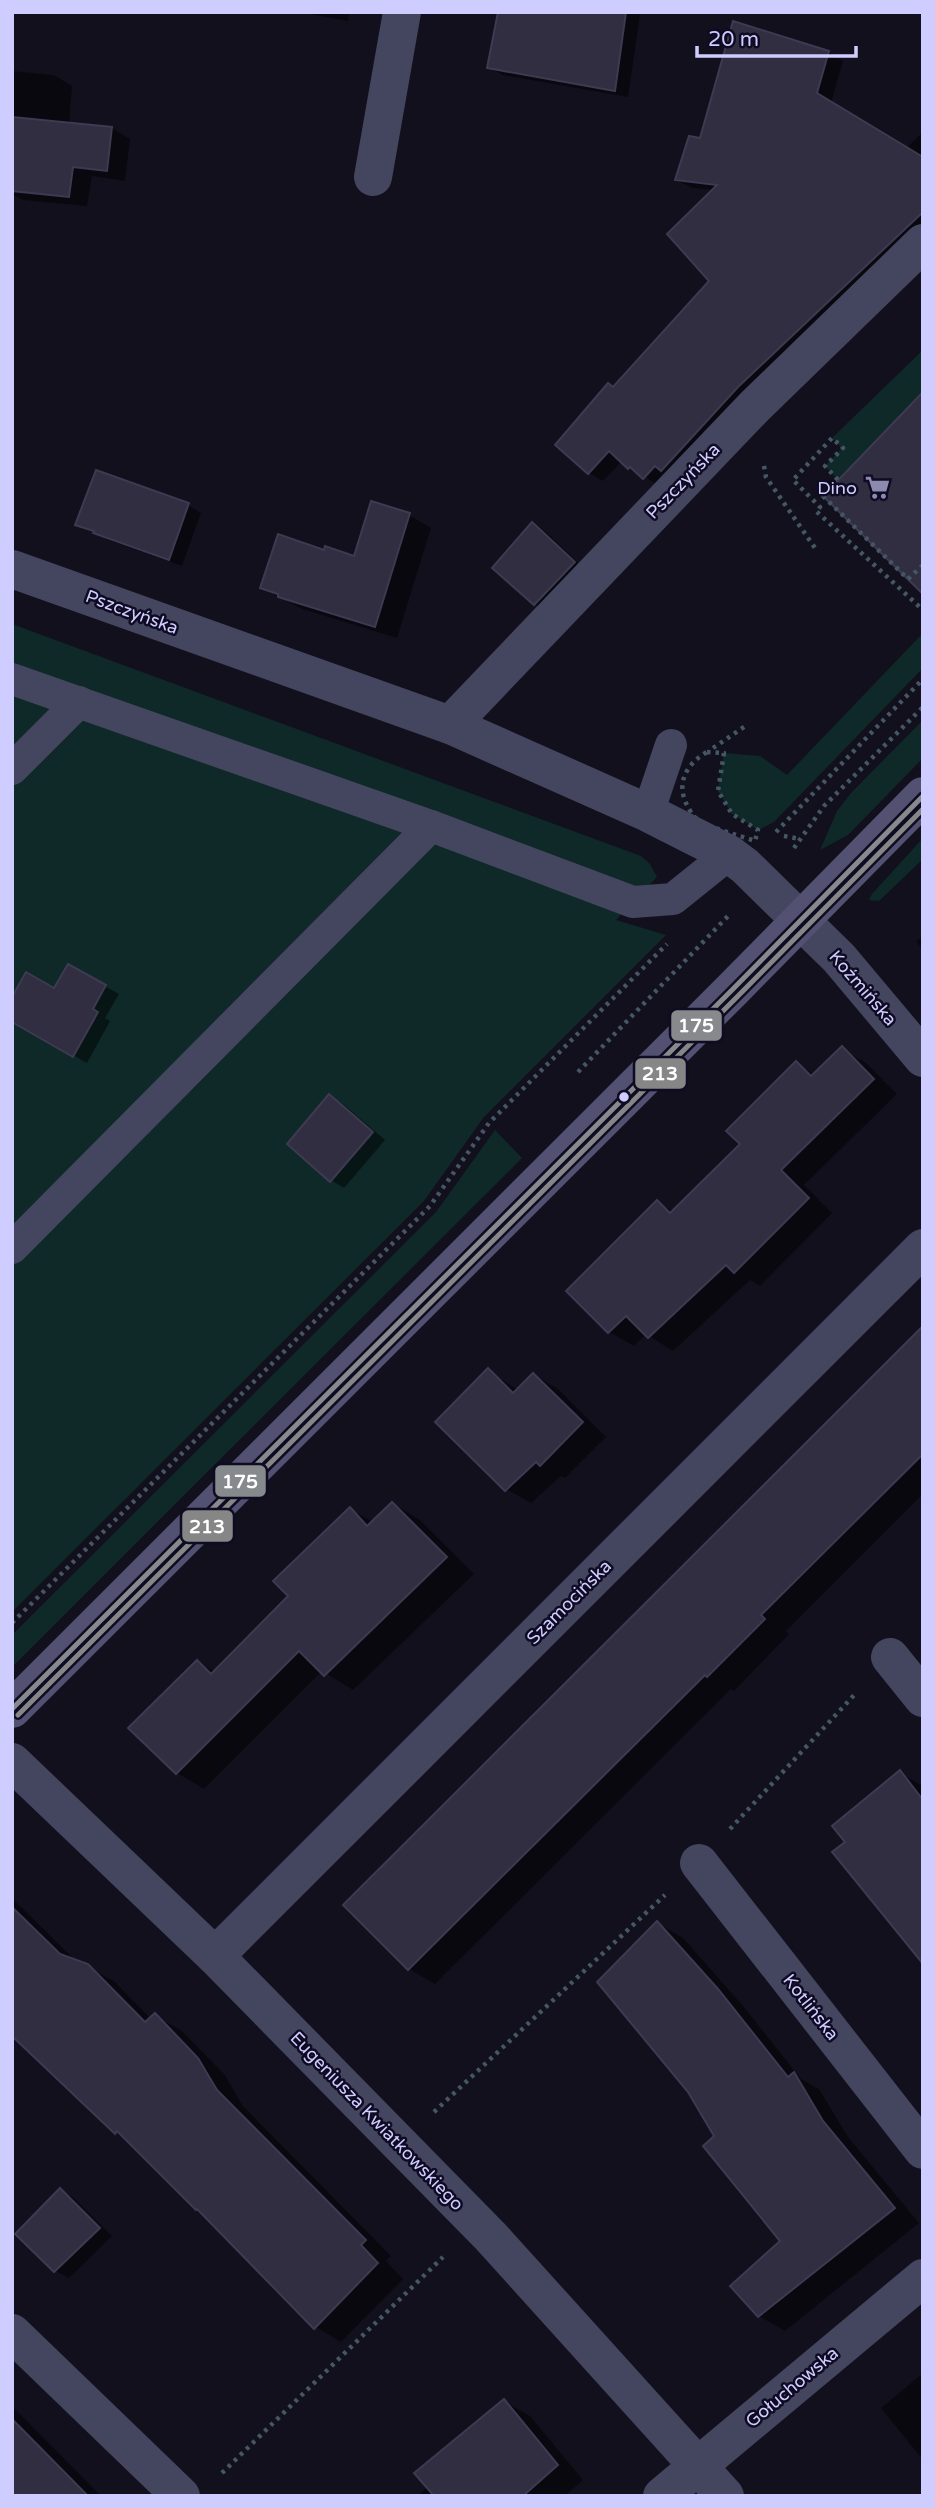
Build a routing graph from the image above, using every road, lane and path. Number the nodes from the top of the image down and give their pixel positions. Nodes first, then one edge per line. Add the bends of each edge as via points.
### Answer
1 (402, 12) edge
2 (373, 177) dead end
3 (923, 243) edge
4 (755, 406) junction
5 (815, 548) dead end
6 (923, 565) edge
7 (12, 569) edge
8 (923, 610) edge
9 (12, 679) edge
10 (923, 679) edge
11 (79, 702) junction
12 (450, 725) junction
13 (747, 725) dead end
14 (671, 745) dead end
15 (706, 762) dead end
16 (12, 769) edge
17 (923, 796) edge
18 (648, 813) junction
19 (431, 826) junction
20 (774, 834) junction
21 (731, 839) junction
22 (800, 839) dead end
23 (800, 921) junction
24 (673, 938) dead end
25 (923, 1058) edge
26 (12, 1248) edge
27 (923, 1248) edge
28 (12, 1623) edge
29 (890, 1657) dead end
30 (923, 1698) edge
31 (12, 1709) edge
32 (12, 1762) edge
33 (699, 1863) dead end
34 (215, 1956) junction
35 (923, 2150) edge
36 (478, 2224) junction
37 (923, 2278) edge
38 (12, 2333) edge
39 (698, 2466) junction
40 (218, 2476) dead end
41 (181, 2496) edge
42 (662, 2496) edge
43 (725, 2496) edge

1 - 2 street
3 - 4 street, Pszczyńska
4 - 5 path via 766,477
4 - 12 street, Pszczyńska
6 - 8 path via 908,579 823,496 838,480 825,466 843,448 832,438 793,480 820,507 816,511
7 - 12 street, Pszczyńska
9 - 11 lane
10 - 20 path
11 - 16 lane
11 - 19 lane
12 - 18 street, Pszczyńska
13 - 15 path via 707,752
14 - 18 lane
17 - 23 street
18 - 21 street, Pszczyńska
19 - 21 lane via 633,902 673,899
19 - 26 lane
20 - 21 path
20 - 22 path
21 - 23 street, Pszczyńska via 745,866
23 - 25 street, Koźmińska via 839,958
23 - 31 street
24 - 28 path via 489,1124 430,1206
27 - 34 street, Szamocińska
29 - 30 street
32 - 34 street, Eugeniusza Kwiatkowskiego
33 - 35 street, Kotlińska
34 - 36 street, Eugeniusza Kwiatkowskiego
36 - 39 street, Eugeniusza Kwiatkowskiego
36 - 40 path
37 - 39 street, Gołuchowska
38 - 41 street
39 - 42 street, Gołuchowska
39 - 43 street, Eugeniusza Kwiatkowskiego

